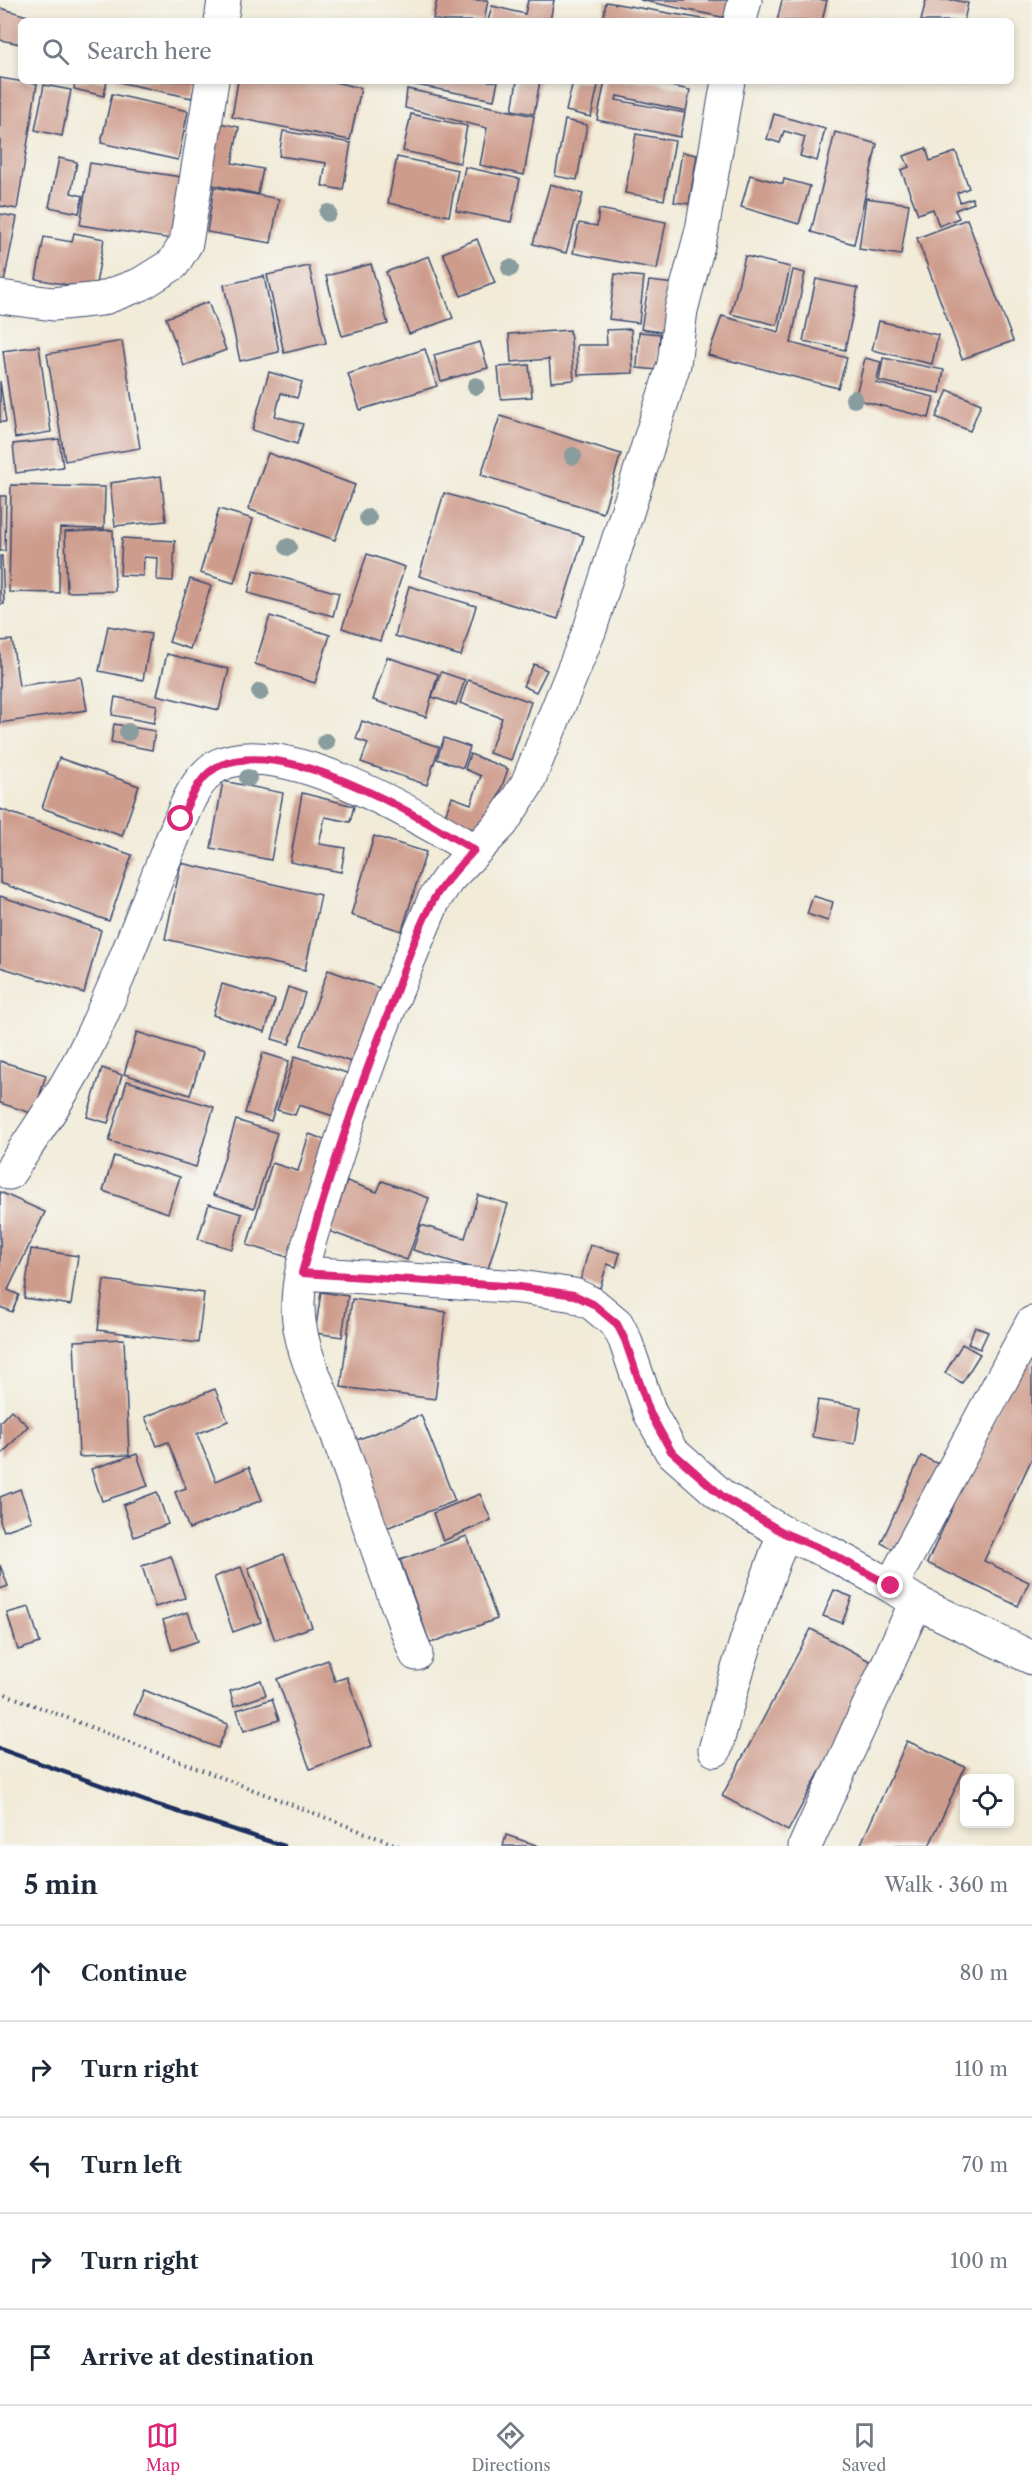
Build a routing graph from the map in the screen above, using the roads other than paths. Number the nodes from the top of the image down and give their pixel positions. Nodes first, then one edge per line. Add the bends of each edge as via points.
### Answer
1 (225, 0) edge
2 (745, 0) edge
3 (222, 18) edge
4 (741, 18) edge
5 (212, 84) edge
6 (727, 84) edge
7 (0, 297) edge
8 (474, 850) junction
9 (9, 1173) dead end
10 (302, 1273) junction
11 (1032, 1323) edge
12 (784, 1533) junction
13 (903, 1594) junction
14 (417, 1654) dead end
15 (1032, 1658) edge
16 (715, 1750) dead end
17 (805, 1846) edge

1 - 3 street
2 - 4 street
5 - 7 street via 186,243 173,264 141,284 101,299 53,304
6 - 8 street via 702,230 681,310 674,364 590,629 527,784 502,823
8 - 9 street via 418,816 309,767 251,758 219,765 201,780 181,819 87,1047
8 - 10 street via 434,900 413,949 331,1172
10 - 12 street via 520,1287 574,1295 593,1304 617,1324 650,1413 671,1451 723,1497
10 - 14 street via 298,1302 304,1345
11 - 13 street
12 - 13 street via 826,1551
12 - 16 street via 759,1598
13 - 15 street
13 - 17 street

